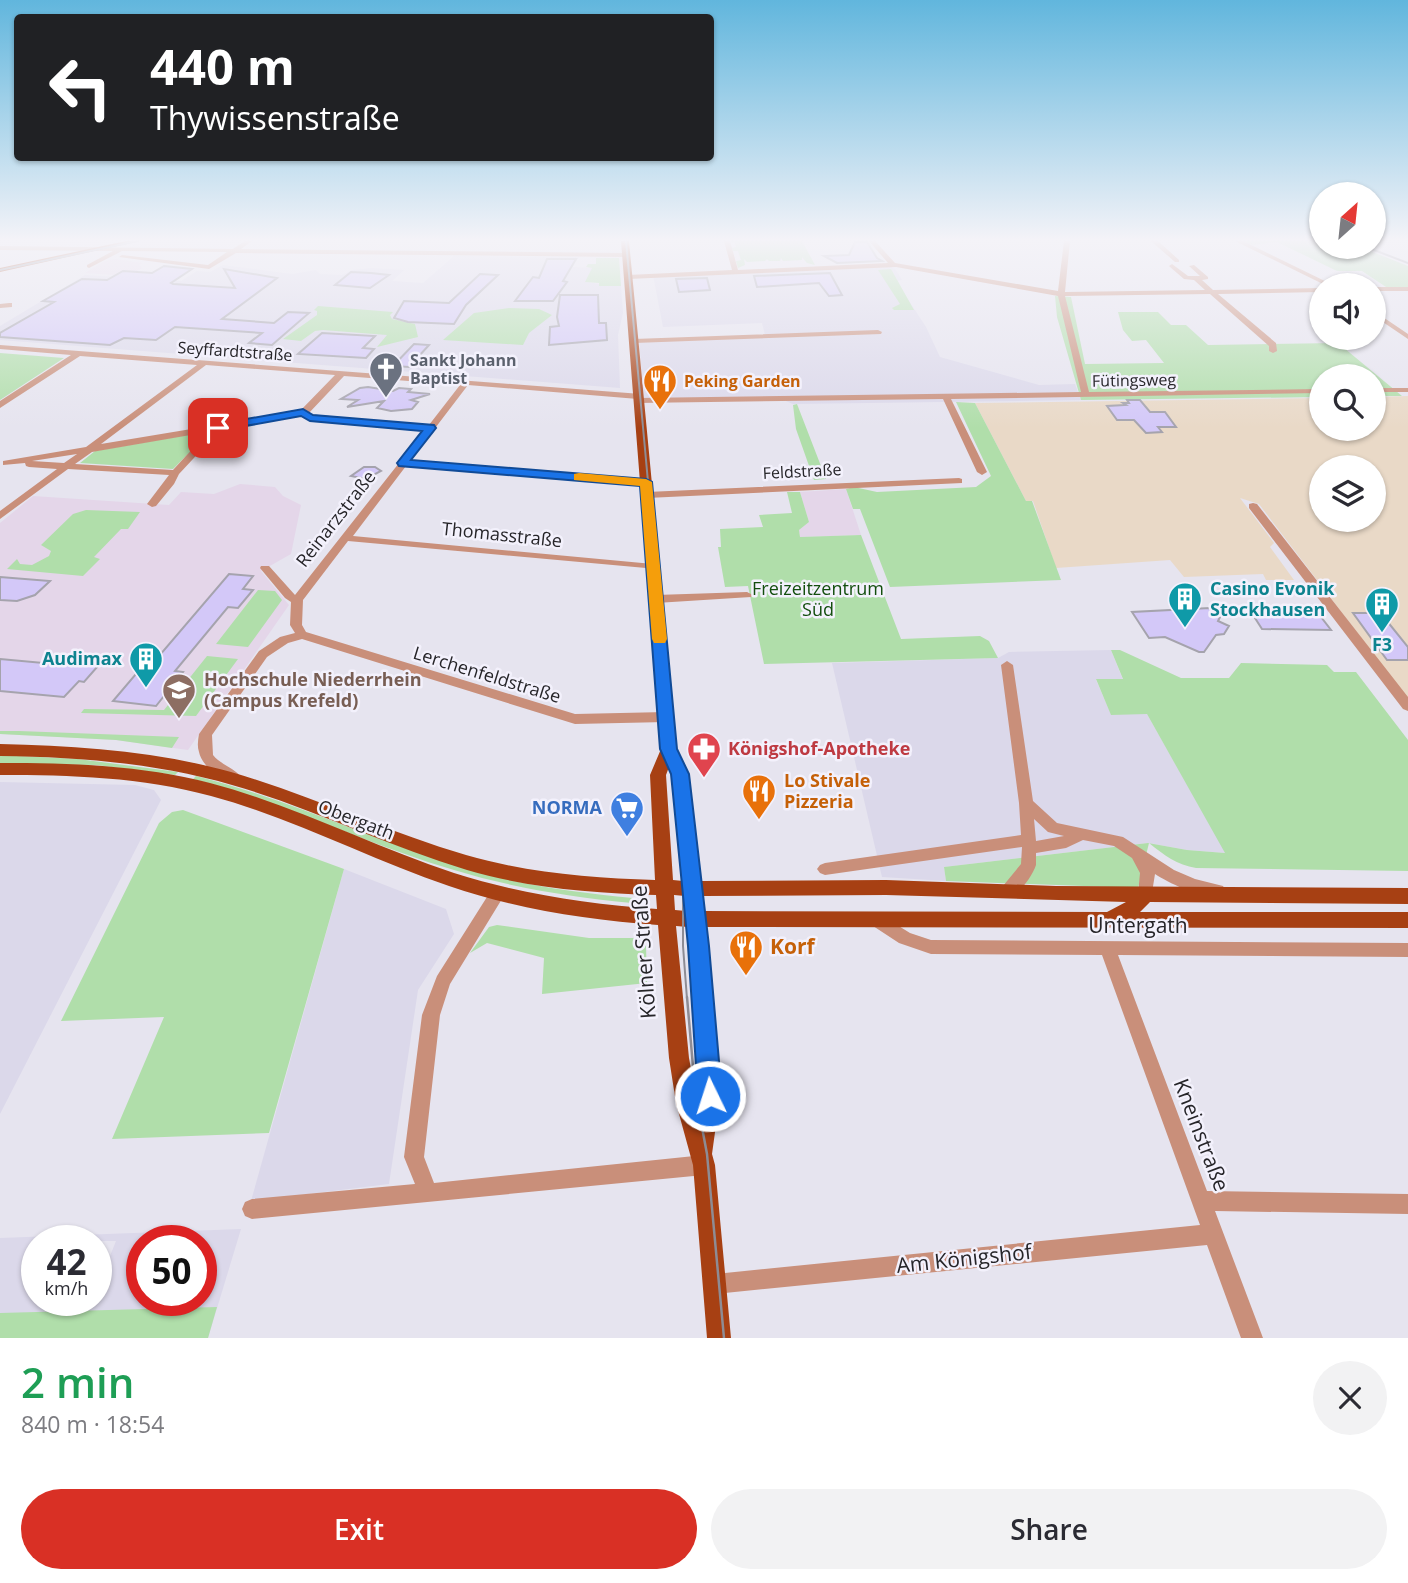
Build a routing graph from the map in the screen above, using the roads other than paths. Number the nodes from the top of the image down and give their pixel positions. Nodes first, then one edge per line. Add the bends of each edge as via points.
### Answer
1 (630, 303) edge
2 (1063, 303) edge
3 (1225, 303) edge
4 (9, 305) dead end
5 (0, 306) edge
6 (1386, 321) edge
7 (878, 332) dead end
8 (1408, 337) edge
9 (634, 341) junction
10 (0, 347) edge
11 (1273, 351) dead end
12 (79, 353) junction
13 (204, 363) junction
14 (342, 373) junction
15 (466, 383) junction
16 (1386, 390) edge
17 (1408, 390) edge
18 (1309, 391) edge
19 (1086, 395) junction
20 (946, 397) junction
21 (639, 399) junction
22 (0, 405) edge
23 (303, 412) junction
24 (218, 428) junction
25 (430, 428) junction
26 (90, 449) junction
27 (3, 463) edge
28 (403, 463) junction
29 (66, 466) junction
30 (982, 472) dead end
31 (175, 473) junction
32 (958, 481) dead end
33 (647, 489) junction
34 (152, 504) dead end
35 (1253, 506) dead end
36 (0, 516) edge
37 (346, 537) junction
38 (653, 567) junction
39 (265, 568) dead end
40 (747, 595) dead end
41 (656, 599) junction
42 (297, 600) junction
43 (302, 635) junction
44 (1007, 665) dead end
45 (1408, 706) edge
46 (666, 717) junction
47 (669, 749) junction
48 (0, 750) edge
49 (0, 769) edge
50 (240, 781) junction
51 (1026, 803) junction
52 (1081, 834) junction
53 (1028, 844) junction
54 (1137, 854) junction
55 (825, 869) dead end
56 (666, 887) junction
57 (693, 887) junction
58 (1006, 892) junction
59 (497, 894) junction
60 (1146, 894) junction
61 (1236, 895) junction
62 (1408, 896) edge
63 (667, 918) junction
64 (696, 919) junction
65 (875, 919) junction
66 (1092, 919) junction
67 (1408, 920) edge
68 (1107, 948) junction
69 (1408, 950) edge
70 (703, 1158) junction
71 (428, 1193) junction
72 (1202, 1201) junction
73 (1408, 1204) edge
74 (252, 1209) dead end
75 (1214, 1234) junction
76 (715, 1284) junction
77 (719, 1338) edge
78 (1252, 1338) edge

1 - 9 main road, Kölner Straße
2 - 19 street
3 - 11 street via 1273,345
4 - 5 street
6 - 8 street
7 - 9 street
9 - 21 main road, Kölner Straße
10 - 12 street, Seyffardtstraße
12 - 13 street, Seyffardtstraße
12 - 22 street
13 - 14 street, Seyffardtstraße
13 - 26 street
14 - 15 street
14 - 23 street
15 - 21 street
15 - 25 street, Reinarzstraße
16 - 17 street
18 - 19 street, Fütingsweg
19 - 20 street, Fütingsweg
20 - 21 street, Fütingsweg
20 - 30 street
21 - 33 main road, Kölner Straße
23 - 24 street
23 - 25 street via 310,418
24 - 26 street
24 - 31 street
25 - 28 street, Reinarzstraße
26 - 27 street
26 - 29 street
27 - 29 street
28 - 33 street, Feldstraße
28 - 37 street, Reinarzstraße
29 - 31 street
29 - 36 street
31 - 34 street
32 - 33 street, Feldstraße
33 - 38 main road, Kölner Straße
35 - 45 street
37 - 38 street, Thomasstraße
37 - 42 street, Reinarzstraße
38 - 41 main road, Kölner Straße
39 - 42 street
40 - 41 street
41 - 46 main road, Kölner Straße
42 - 43 street via 296,625
43 - 46 street, Lerchenfeldstraße via 575,719
43 - 50 street via 263,654 206,734 206,758
44 - 51 street
46 - 47 main road, Kölner Straße
47 - 56 main road, Kölner Straße via 658,775
47 - 57 main road, Kölner Straße via 680,774
48 - 50 main road, Obergath via 125,757
49 - 59 main road, Obergath via 94,770 176,781 246,800
50 - 56 main road, Obergath via 500,872
51 - 52 street, Untergath via 1053,828
51 - 53 street
52 - 53 street, Untergath via 1066,842
52 - 54 street, Untergath via 1118,841
53 - 55 street, Untergath
53 - 58 street via 1028,864
54 - 60 street, Untergath via 1148,872
54 - 61 street, Untergath via 1193,885
56 - 57 main road, Obergath
56 - 63 main road, Kölner Straße
57 - 58 main road, Untergath
57 - 64 main road, Kölner Straße
58 - 60 main road, Untergath
59 - 63 main road, Obergath via 589,911
59 - 71 street via 443,981 430,1015 414,1157
60 - 61 main road, Untergath
60 - 66 main road via 1124,913
61 - 62 main road, Untergath
63 - 64 main road, Obergath
63 - 70 main road, Kölner Straße via 679,1058 686,1103
64 - 65 main road, Untergath
64 - 70 main road, Kölner Straße via 710,1096
65 - 66 main road, Untergath
65 - 68 street, Untergath via 905,938 931,947
66 - 67 main road, Untergath
68 - 69 street, Untergath
68 - 72 street, Kneinstraße
70 - 71 street
70 - 76 main road, Kölner Straße
71 - 74 street
72 - 73 street
72 - 75 street, Kneinstraße
75 - 76 street, Am Königshof
75 - 78 street, Kneinstraße
76 - 77 main road, Kölner Straße

